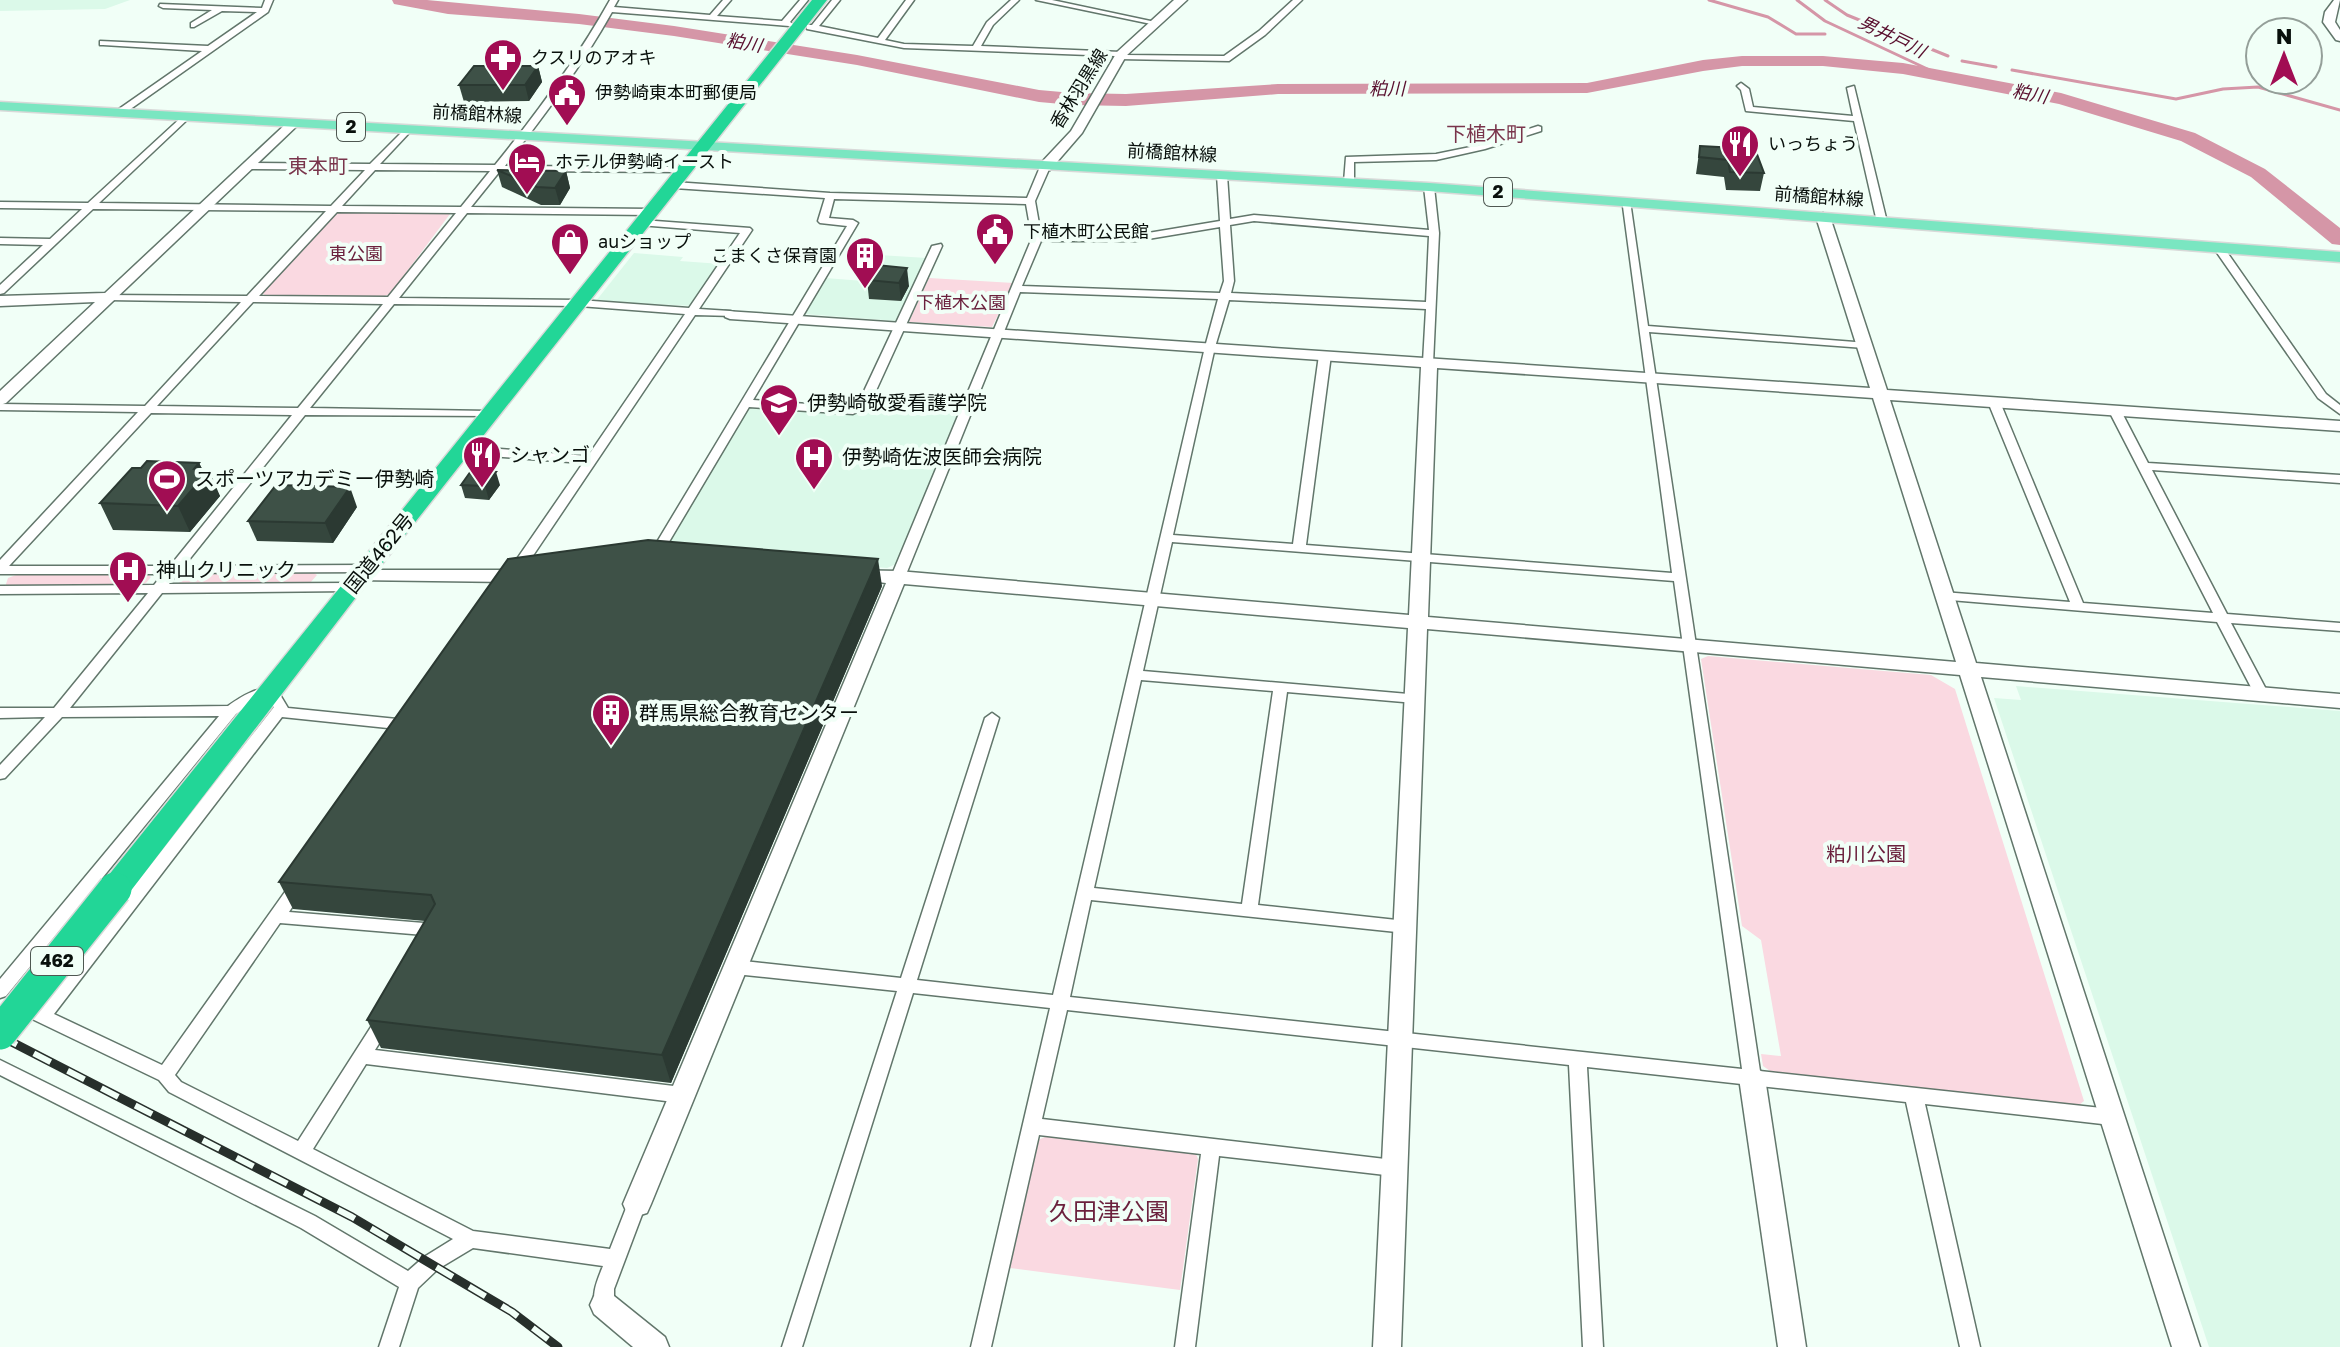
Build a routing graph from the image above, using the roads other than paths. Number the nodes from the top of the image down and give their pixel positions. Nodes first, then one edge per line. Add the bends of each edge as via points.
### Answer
1 (269, 0) edge
2 (614, 0) edge
3 (727, 0) edge
4 (804, 0) edge
5 (910, 0) edge
6 (1015, 0) edge
7 (1040, 0) edge
8 (1093, 0) edge
9 (1181, 0) edge
10 (1298, 0) edge
11 (2340, 0) edge
12 (829, 2) edge
13 (163, 6) dead end
14 (219, 8) junction
15 (1082, 8) junction
16 (265, 10) junction
17 (608, 10) junction
18 (712, 17) junction
19 (1156, 23) junction
20 (194, 25) dead end
21 (789, 27) junction
22 (2340, 38) edge
23 (879, 42) junction
24 (103, 43) dead end
25 (976, 48) junction
26 (211, 49) junction
27 (1120, 55) junction
28 (1741, 86) dead end
29 (1851, 88) dead end
30 (3, 109) edge
31 (119, 113) junction
32 (185, 117) junction
33 (1857, 119) junction
34 (294, 123) junction
35 (1538, 129) dead end
36 (407, 130) junction
37 (521, 137) junction
38 (703, 147) junction
39 (247, 166) junction
40 (1045, 167) junction
41 (371, 168) junction
42 (495, 169) junction
43 (1222, 175) junction
44 (680, 178) junction
45 (1349, 182) junction
46 (1429, 187) junction
47 (830, 196) junction
48 (1030, 201) junction
49 (1625, 201) junction
50 (0, 205) edge
51 (90, 207) junction
52 (205, 208) junction
53 (334, 208) junction
54 (463, 209) junction
55 (647, 217) junction
56 (1823, 217) junction
57 (1227, 222) junction
58 (1882, 222) junction
59 (1434, 233) junction
60 (1037, 238) junction
61 (0, 241) edge
62 (52, 242) junction
63 (937, 246) dead end
64 (2218, 247) junction
65 (2340, 257) edge
66 (1017, 289) junction
67 (0, 291) edge
68 (1226, 296) junction
69 (108, 297) junction
70 (250, 299) junction
71 (0, 301) edge
72 (390, 301) junction
73 (579, 303) junction
74 (1432, 306) junction
75 (693, 311) junction
76 (730, 314) joint
77 (796, 319) junction
78 (900, 326) junction
79 (1646, 329) junction
80 (999, 333) junction
81 (1864, 345) junction
82 (1210, 347) junction
83 (1325, 355) junction
84 (1429, 362) junction
85 (1652, 378) junction
86 (1881, 394) junction
87 (0, 400) edge
88 (1994, 402) junction
89 (746, 403) junction
90 (0, 407) edge
91 (147, 409) junction
92 (2115, 411) junction
93 (2340, 411) edge
94 (298, 412) junction
95 (489, 414) junction
96 (2340, 426) edge
97 (461, 450) junction
98 (591, 460) junction
99 (2144, 466) junction
100 (2340, 479) edge
101 (1168, 538) junction
102 (1299, 549) junction
103 (654, 558) edge
104 (1421, 559) junction
105 (0, 569) edge
106 (171, 571) junction
107 (837, 572) edge
108 (540, 573) edge
109 (898, 577) junction
110 (359, 578) junction
111 (1681, 578) junction
112 (508, 583) junction
113 (0, 590) edge
114 (156, 590) junction
115 (1943, 596) junction
116 (1154, 598) junction
117 (2078, 606) junction
118 (2222, 618) junction
119 (1419, 621) junction
120 (2340, 627) edge
121 (1690, 644) junction
122 (1966, 668) junction
123 (1136, 675) junction
124 (1281, 688) junction
125 (2261, 693) junction
126 (1415, 698) junction
127 (2340, 701) edge
128 (274, 702) junction
129 (231, 711) junction
130 (0, 713) edge
131 (58, 713) junction
132 (992, 718) dead end
133 (407, 726) edge
134 (0, 774) edge
135 (303, 878) edge
136 (1084, 893) junction
137 (1249, 910) junction
138 (277, 917) junction
139 (1406, 927) junction
140 (429, 943) edge
141 (735, 967) junction
142 (906, 986) junction
143 (0, 993) edge
144 (1061, 1002) junction
145 (393, 1006) edge
146 (43, 1016) junction
147 (0, 1033) edge
148 (1400, 1040) junction
149 (364, 1056) junction
150 (1578, 1059) junction
151 (1, 1069) edge
152 (165, 1075) junction
153 (1752, 1078) junction
154 (682, 1095) junction
155 (1914, 1096) junction
156 (2111, 1117) junction
157 (1032, 1126) junction
158 (1211, 1146) junction
159 (302, 1150) junction
160 (1394, 1168) junction
161 (637, 1204) joint
162 (471, 1239) junction
163 (615, 1259) junction
164 (410, 1283) junction
165 (604, 1305) joint
166 (389, 1347) edge
167 (655, 1347) edge
168 (792, 1347) edge
169 (981, 1347) edge
170 (1185, 1347) edge
171 (1387, 1347) edge
172 (1593, 1347) edge
173 (1792, 1347) edge
174 (1970, 1347) edge
175 (2186, 1347) edge

1 - 16 street
2 - 17 street
3 - 18 street
4 - 21 street
5 - 23 street
6 - 25 street via 990,24
7 - 15 street
8 - 15 street
9 - 19 street, 香林羽黒線
10 - 27 street via 1226,59
11 - 22 street via 2329,22
12 - 21 highway, 国道462号 / 462
12 - 23 street via 812,28
13 - 14 street
14 - 16 street
14 - 20 street
15 - 19 street
16 - 26 street
17 - 18 street
17 - 37 street
18 - 21 street
19 - 27 street, 香林羽黒線
21 - 38 highway, 国道462号 / 462 via 771,62
23 - 25 street
24 - 26 street
25 - 27 street
26 - 31 street
27 - 40 street, 香林羽黒線 via 1075,134
28 - 33 street via 1749,109
29 - 33 street
30 - 31 main road, 前橋館林線 / 2
31 - 32 main road, 前橋館林線 / 2
32 - 34 main road, 前橋館林線 / 2
32 - 51 street
33 - 58 street
34 - 36 main road, 前橋館林線 / 2
34 - 39 street
35 - 45 street via 1436,157 1349,159
36 - 37 main road, 前橋館林線 / 2
36 - 41 street
37 - 38 main road, 前橋館林線 / 2
37 - 42 street
38 - 40 main road, 前橋館林線 / 2
38 - 44 highway, 国道462号 / 462
39 - 41 street
39 - 52 street
40 - 43 main road, 前橋館林線 / 2
40 - 48 street
41 - 42 street
41 - 53 street
42 - 44 street
42 - 54 street
43 - 45 main road, 前橋館林線 / 2
43 - 57 street
44 - 47 street
44 - 55 highway, 国道462号 / 462
45 - 46 main road, 前橋館林線 / 2
46 - 49 main road, 前橋館林線 / 2
46 - 59 street
47 - 48 street
47 - 77 street via 823,221 853,223
48 - 60 street
49 - 56 main road, 前橋館林線 / 2
49 - 79 street
50 - 51 street
51 - 52 street
51 - 62 street
52 - 53 street
52 - 69 street
53 - 54 street
53 - 70 street
54 - 55 street
54 - 72 street
55 - 73 highway, 国道462号 / 462
55 - 75 street via 747,230
56 - 58 main road, 前橋館林線 / 2
56 - 81 street
57 - 59 street via 1254,218
57 - 60 street via 1136,238
57 - 68 street
58 - 64 main road, 前橋館林線 / 2
59 - 74 street
60 - 66 street
61 - 62 street
62 - 67 street
63 - 78 street
64 - 65 main road, 前橋館林線 / 2
64 - 93 street via 2322,396
66 - 68 street
66 - 80 street
68 - 74 street
68 - 82 street
69 - 70 street
69 - 71 street
69 - 87 street
70 - 72 street
70 - 91 street
72 - 73 street
72 - 94 street
73 - 75 street
73 - 95 highway, 国道462号 / 462
74 - 84 street
75 - 76 street
75 - 98 street
76 - 77 street
77 - 78 street
77 - 89 street
78 - 80 street
78 - 89 street via 863,406 853,411
79 - 81 street
79 - 85 street
80 - 82 street
80 - 109 street
81 - 86 street
82 - 83 street
82 - 101 street
83 - 84 street
83 - 102 street
84 - 85 street
84 - 104 street
85 - 86 street
85 - 111 street
86 - 88 street
86 - 115 street
88 - 92 street
88 - 117 street
89 - 103 street
90 - 91 street
91 - 94 street
91 - 105 street
92 - 96 street
92 - 99 street
94 - 95 street
94 - 106 street
95 - 97 highway, 国道462号 / 462
97 - 98 street
97 - 110 highway, 国道462号 / 462
98 - 112 street
99 - 100 street
99 - 118 street
101 - 102 street
101 - 116 street
102 - 104 street
104 - 111 street
104 - 119 street
105 - 106 street
106 - 110 street
106 - 114 street
107 - 109 street
108 - 112 street
109 - 116 street
109 - 141 street
110 - 112 street
110 - 114 street
110 - 128 highway, 国道462号 / 462
111 - 121 street
113 - 114 street
114 - 131 street
115 - 117 street
115 - 122 street
116 - 119 street
116 - 123 street
117 - 118 street
118 - 120 street
118 - 125 street
119 - 121 street
119 - 126 street
121 - 122 street
121 - 153 street
122 - 125 street
122 - 156 street
123 - 124 street
123 - 136 street
124 - 126 street
124 - 137 street
125 - 127 street
126 - 139 street
128 - 129 street via 249,698
128 - 133 street
128 - 146 street
128 - 147 highway, 国道462号 / 462, bridge
129 - 131 street
129 - 143 street
130 - 131 street
131 - 134 street
132 - 142 street
135 - 138 street
136 - 137 street
136 - 144 street
137 - 139 street
138 - 140 street via 436,930
138 - 152 street
139 - 148 street
141 - 142 street
141 - 154 street
142 - 144 street
142 - 168 street
143 - 146 street
144 - 148 street
144 - 157 street
145 - 149 street
146 - 152 street
148 - 150 street
148 - 160 street
149 - 154 street
149 - 159 street
150 - 153 street
150 - 172 street
151 - 164 street via 308,1222
152 - 159 street via 175,1087
153 - 155 street
153 - 173 street
154 - 161 street
155 - 156 street
155 - 174 street
156 - 175 street
157 - 158 street
157 - 169 street
158 - 160 street
158 - 170 street
159 - 162 street
160 - 171 street
161 - 163 street
162 - 163 street
162 - 164 street
163 - 165 street
164 - 166 street
165 - 167 street

